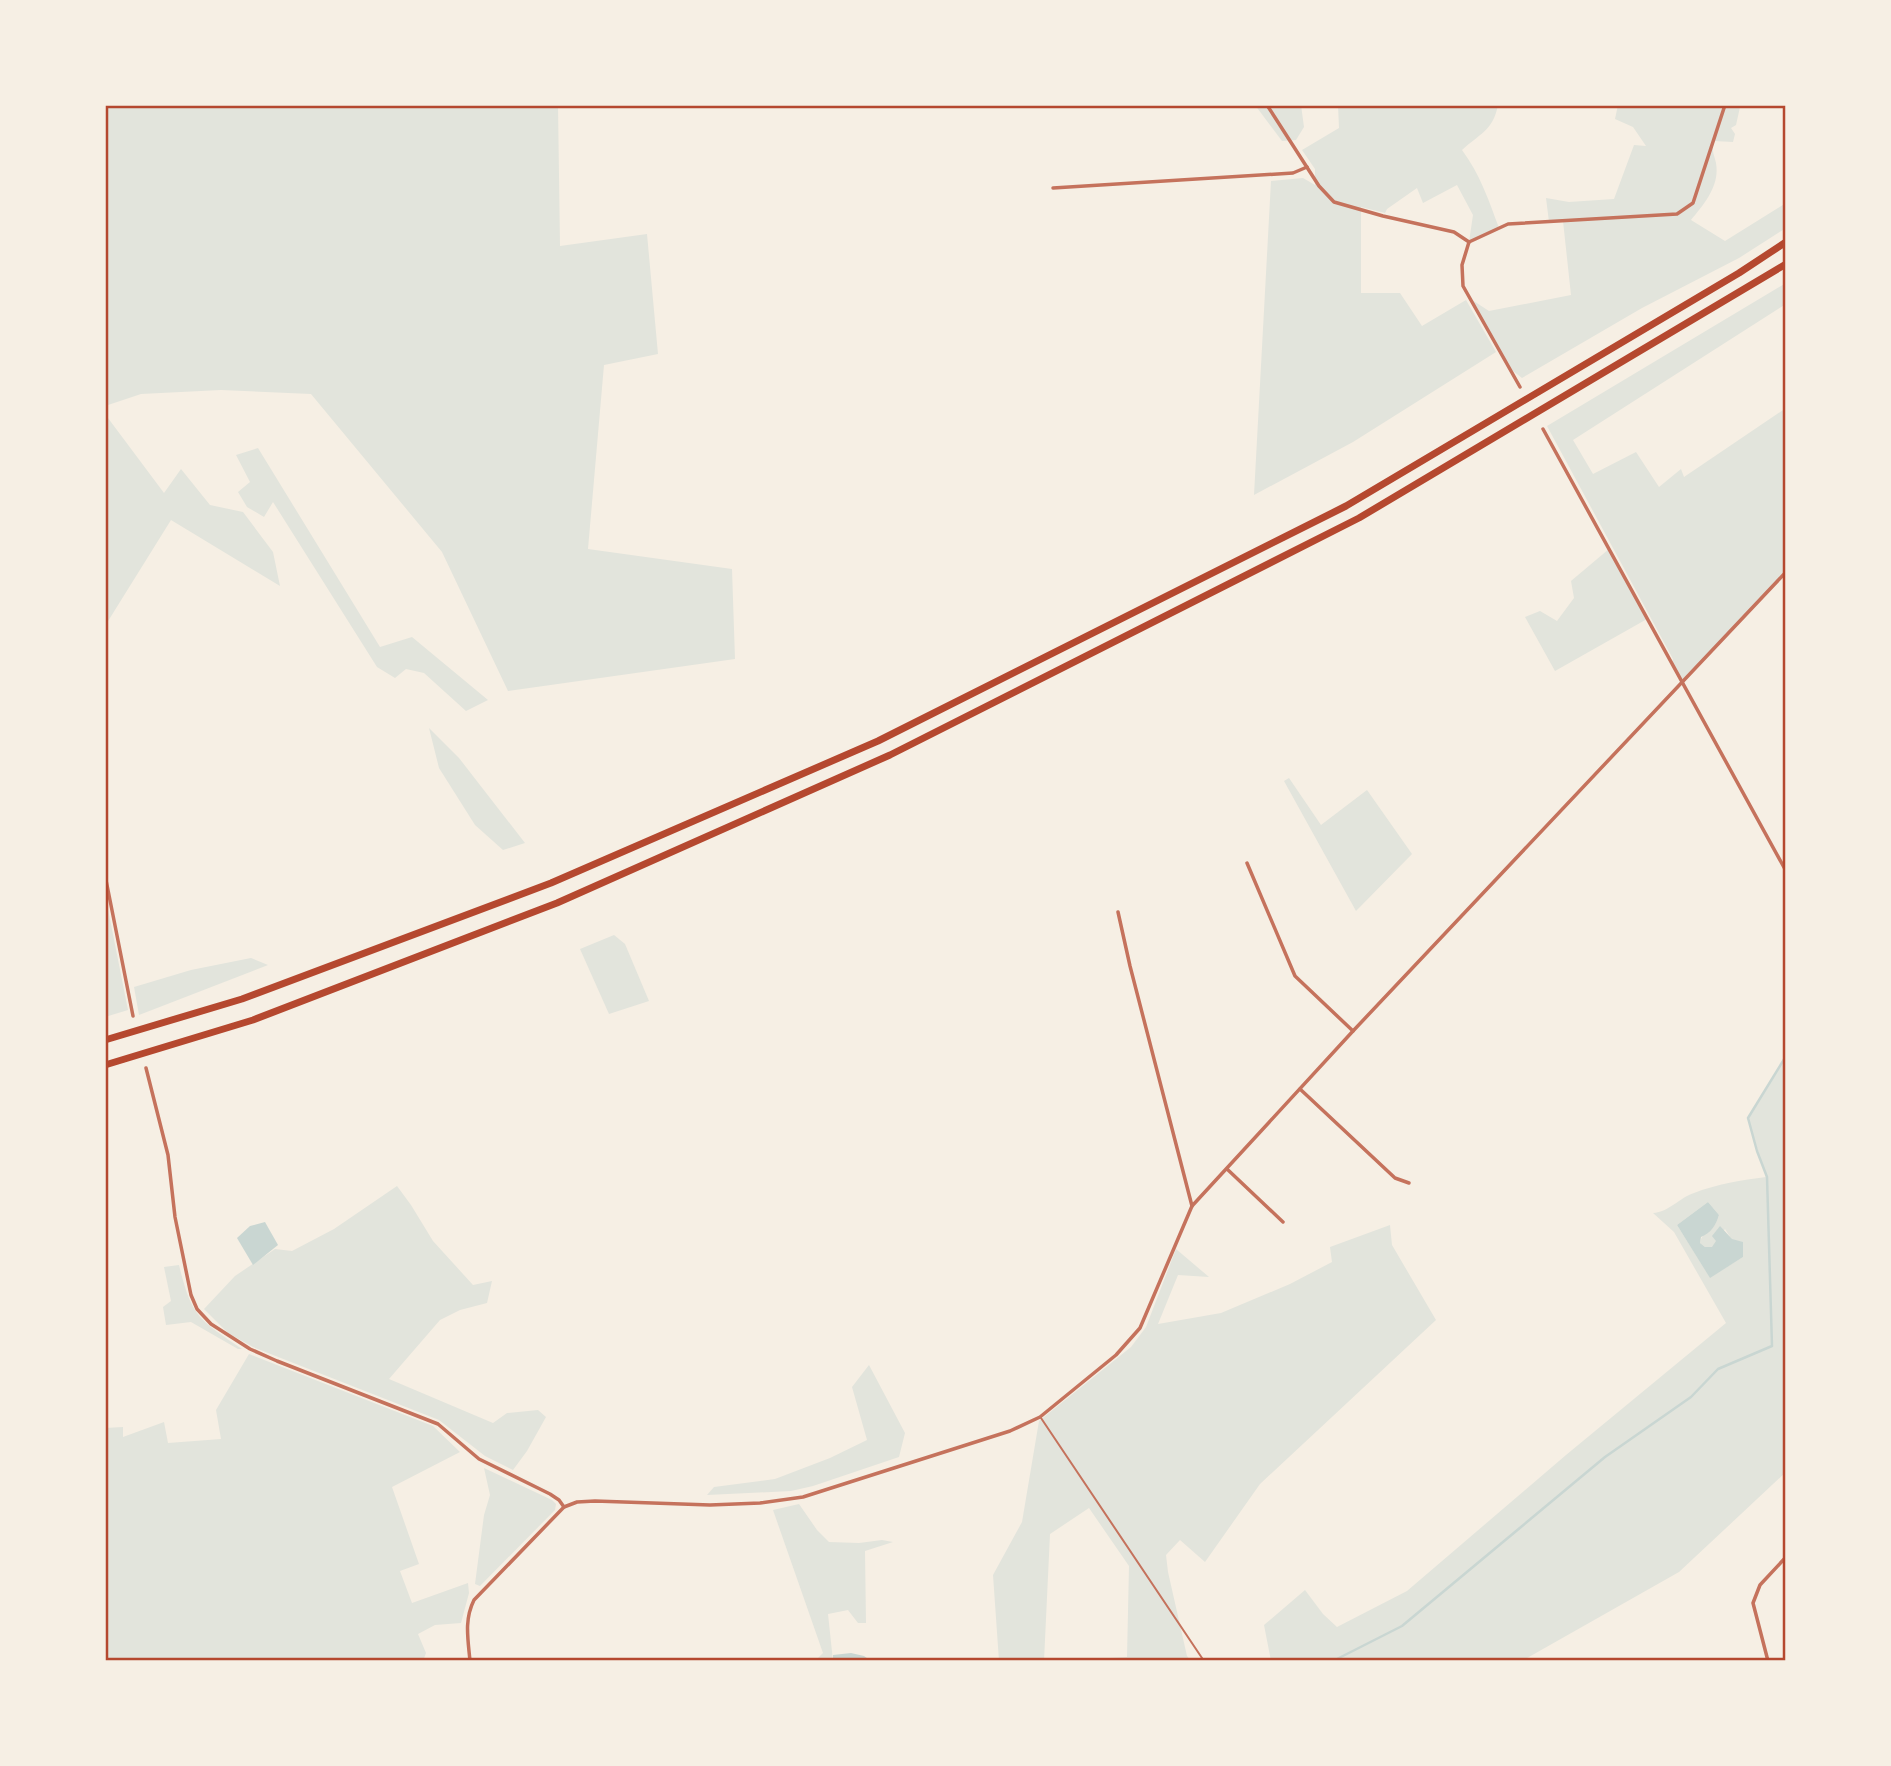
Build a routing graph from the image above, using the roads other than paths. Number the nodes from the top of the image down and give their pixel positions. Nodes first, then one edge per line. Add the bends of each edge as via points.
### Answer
1 (1267, 105) edge
2 (1725, 105) edge
3 (1307, 167) junction
4 (1053, 188) dead end
5 (1469, 242) junction
6 (1786, 243) edge
7 (1786, 264) edge
8 (1520, 387) dead end
9 (1543, 429) dead end
10 (1786, 572) edge
11 (1683, 683) junction
12 (1247, 863) dead end
13 (1786, 871) edge
14 (105, 875) edge
15 (1118, 912) dead end
16 (133, 1016) dead end
17 (1353, 1031) junction
18 (105, 1040) edge
19 (105, 1065) edge
20 (146, 1068) dead end
21 (1300, 1089) junction
22 (1227, 1169) junction
23 (1409, 1183) dead end
24 (1192, 1206) junction
25 (1283, 1222) dead end
26 (1040, 1417) junction
27 (565, 1507) junction
28 (1786, 1557) edge
29 (470, 1661) edge
30 (1205, 1661) edge
31 (1637, 1661) edge
32 (1644, 1661) edge
33 (1768, 1661) edge

1 - 3 street
2 - 5 street via 1693,203 1676,214 1508,224
3 - 4 street via 1293,173
3 - 5 street via 1334,202 1454,232
5 - 8 street via 1462,265 1463,286
6 - 18 highway via 1346,506 878,741 551,883 242,999
7 - 19 highway via 1359,518 890,755 557,903 253,1020
9 - 11 street
10 - 11 street
11 - 13 street
11 - 17 street
12 - 17 street via 1295,976
14 - 16 street
15 - 24 street
17 - 21 street
20 - 27 street via 168,1155 191,1295 211,1324 277,1362 438,1424 479,1459 550,1494
21 - 22 street
21 - 23 street via 1395,1178
22 - 24 street
22 - 25 street
24 - 26 street via 1140,1328
26 - 27 street via 1010,1431 803,1497 710,1505 595,1501
26 - 30 lane
27 - 29 street via 474,1600 467,1626
28 - 33 street via 1760,1585 1753,1603
31 - 32 street

